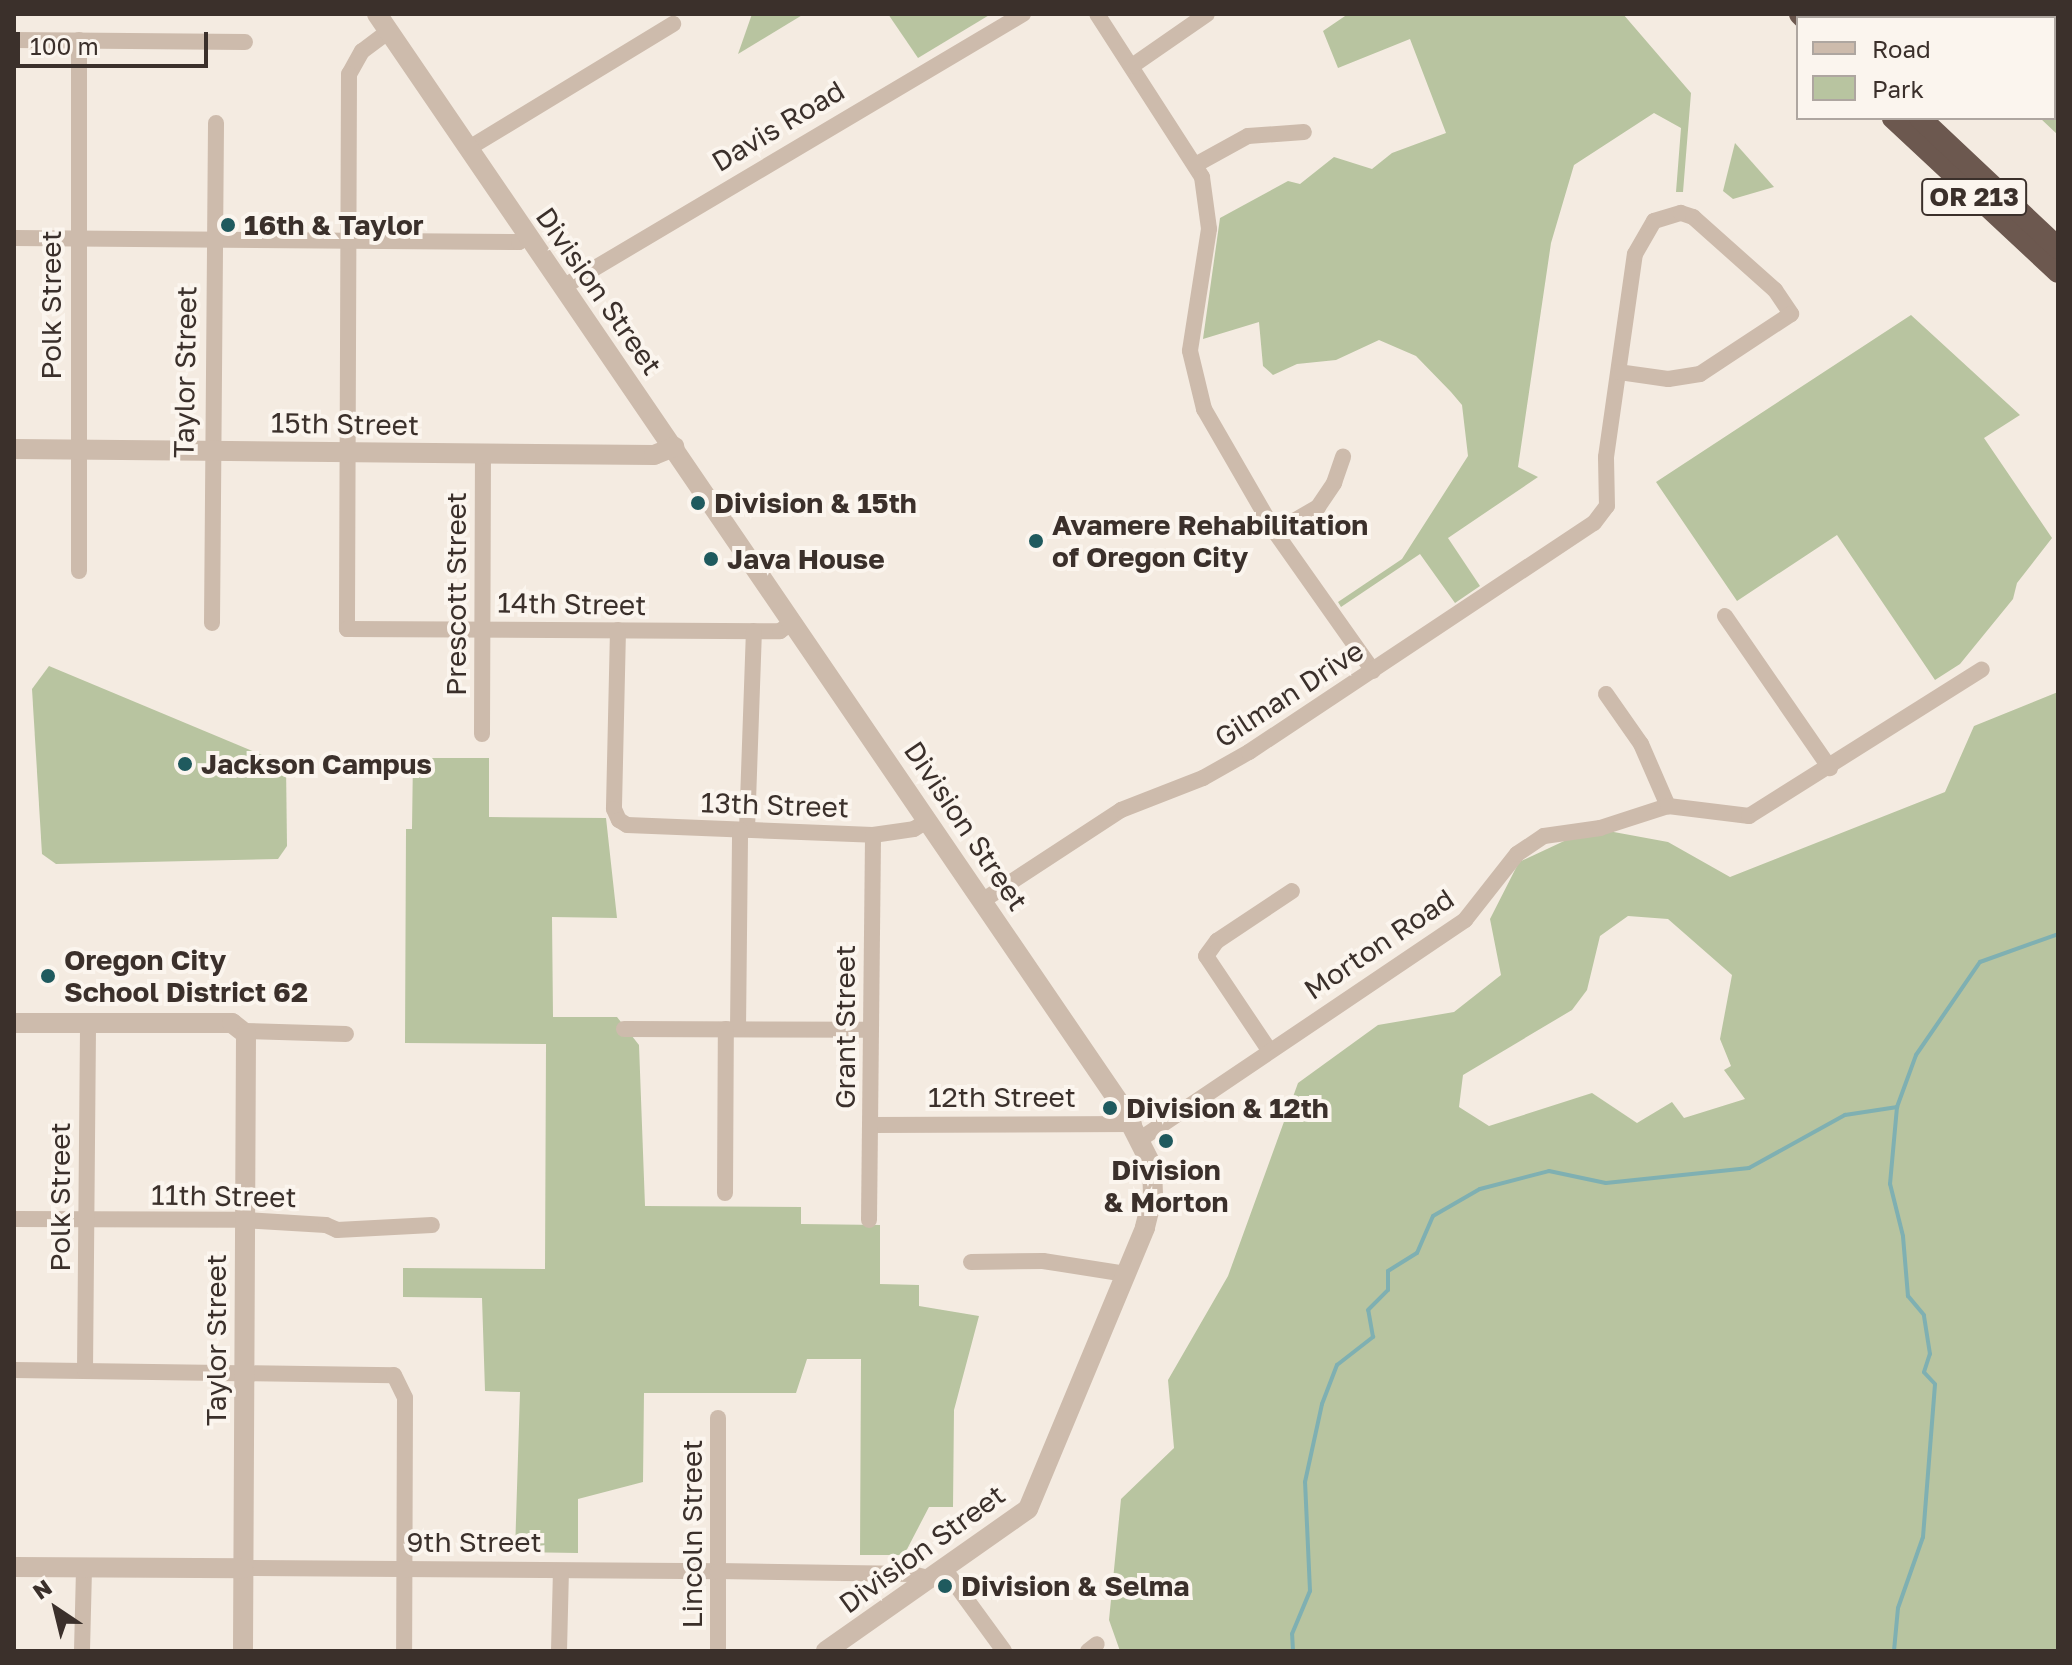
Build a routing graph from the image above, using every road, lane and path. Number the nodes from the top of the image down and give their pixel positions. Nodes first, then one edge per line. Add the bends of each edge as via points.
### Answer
1 (1023, 14) edge
2 (1097, 14) edge
3 (1207, 14) edge
4 (383, 22) edge
5 (673, 24) dead end
6 (14, 40) edge
7 (79, 40) junction
8 (245, 42) dead end
9 (1132, 66) junction
10 (1895, 120) edge
11 (1922, 120) edge
12 (216, 123) dead end
13 (1304, 132) dead end
14 (469, 148) junction
15 (1197, 164) junction
16 (527, 237) junction
17 (14, 238) edge
18 (77, 239) junction
19 (215, 240) junction
20 (349, 240) junction
21 (2058, 248) edge
22 (2058, 272) edge
23 (563, 287) junction
24 (1619, 372) junction
25 (674, 447) junction
26 (14, 449) edge
27 (79, 450) junction
28 (211, 450) junction
29 (349, 452) junction
30 (483, 453) junction
31 (1343, 457) dead end
32 (1275, 532) junction
33 (79, 571) dead end
34 (1725, 616) dead end
35 (793, 622) junction
36 (212, 623) dead end
37 (480, 629) junction
38 (618, 630) junction
39 (754, 631) junction
40 (1982, 669) dead end
41 (1373, 671) junction
42 (1606, 694) dead end
43 (482, 734) dead end
44 (1830, 768) junction
45 (1668, 806) junction
46 (927, 821) junction
47 (744, 830) junction
48 (873, 835) junction
49 (1292, 891) dead end
50 (982, 901) junction
51 (14, 1023) edge
52 (88, 1024) junction
53 (624, 1029) dead end
54 (732, 1029) junction
55 (870, 1030) junction
56 (244, 1031) junction
57 (346, 1034) dead end
58 (1269, 1050) junction
59 (871, 1125) junction
60 (1138, 1131) junction
61 (725, 1193) dead end
62 (14, 1219) edge
63 (244, 1220) junction
64 (869, 1220) dead end
65 (86, 1221) junction
66 (432, 1225) dead end
67 (971, 1262) dead end
68 (1126, 1274) junction
69 (14, 1370) edge
70 (85, 1371) junction
71 (243, 1372) junction
72 (718, 1418) dead end
73 (14, 1567) edge
74 (84, 1567) junction
75 (243, 1568) junction
76 (404, 1570) junction
77 (561, 1571) junction
78 (718, 1571) junction
79 (938, 1575) junction
80 (82, 1651) edge
81 (243, 1651) edge
82 (404, 1651) edge
83 (559, 1651) edge
84 (718, 1651) edge
85 (826, 1651) edge
86 (1004, 1651) edge

1 - 23 street, Davis Road
2 - 9 street
3 - 9 street
4 - 14 street, Division Street
4 - 20 street via 352,62
5 - 14 street
6 - 7 street
7 - 8 street
7 - 18 street, Polk Street
9 - 15 street
10 - 22 highway, OR 213
11 - 21 highway, OR 213
12 - 19 street, Taylor Street
13 - 15 street via 1248,136
14 - 16 street, Division Street
15 - 32 street via 1209,206 1209,229 1190,351 1195,382 1215,432 1261,500
16 - 20 street via 519,242
16 - 23 street, Division Street
17 - 18 street
18 - 19 street
18 - 27 street, Polk Street
19 - 20 street
19 - 28 street, Taylor Street
20 - 29 street
23 - 25 street, Division Street
24 - 24 street via 1638,240 1667,215 1681,213 1704,225 1783,298 1791,314 1700,374 1668,379
24 - 41 street, Gilman Drive via 1606,457 1607,506 1582,534
25 - 30 street, 15th Street via 654,455
25 - 35 street, Division Street
26 - 27 street, 15th Street
27 - 28 street, 15th Street
27 - 33 street, Polk Street
28 - 29 street, 15th Street
28 - 36 street, Taylor Street
29 - 30 street, 15th Street
29 - 37 street, 14th Street via 347,629
30 - 37 street, Prescott Street
31 - 32 street via 1318,507
32 - 41 street
34 - 44 street
35 - 39 street, 14th Street via 780,631
35 - 46 street, Division Street
37 - 38 street, 14th Street
37 - 43 street, Prescott Street
38 - 39 street, 14th Street
38 - 47 street, 13th Street via 614,809 619,820 627,825
39 - 47 street
40 - 44 street, Morton Road
41 - 50 street, Gilman Drive via 1227,765 1112,816
42 - 45 street via 1641,744
44 - 45 street, Morton Road via 1744,817
45 - 58 street, Morton Road via 1600,828 1559,831 1531,844 1517,854 1465,920
46 - 48 street, 13th Street via 914,829
46 - 50 street, Division Street
47 - 48 street, 13th Street
47 - 54 street
48 - 55 street, Grant Street
49 - 58 street via 1217,941 1206,956
50 - 60 street, Division Street
51 - 52 street
52 - 56 street via 229,1023
52 - 65 street, Polk Street
53 - 54 street
54 - 55 street
54 - 61 street
55 - 59 street, Grant Street
56 - 57 street
56 - 63 street, Taylor Street
58 - 60 street, Morton Road
59 - 60 street, 12th Street
59 - 64 street, Grant Street
60 - 68 street, Division Street via 1152,1166 1153,1195
62 - 65 street, 11th Street
63 - 65 street, 11th Street
63 - 66 street, 11th Street via 337,1230
63 - 71 street, Taylor Street
65 - 70 street, Polk Street
67 - 68 street via 1043,1261
68 - 79 street, Division Street via 1028,1509
69 - 70 street
70 - 71 street
71 - 75 street, Taylor Street
71 - 76 street via 394,1375 405,1398
72 - 78 street, Lincoln Street
73 - 74 street, 9th Street
74 - 75 street, 9th Street
74 - 80 street
75 - 76 street, 9th Street
75 - 81 street, Taylor Street
76 - 77 street, 9th Street
76 - 82 street
77 - 78 street, 9th Street
77 - 83 street
78 - 79 street, 9th Street
78 - 84 street, Lincoln Street
79 - 85 street, Division Street
79 - 86 street

